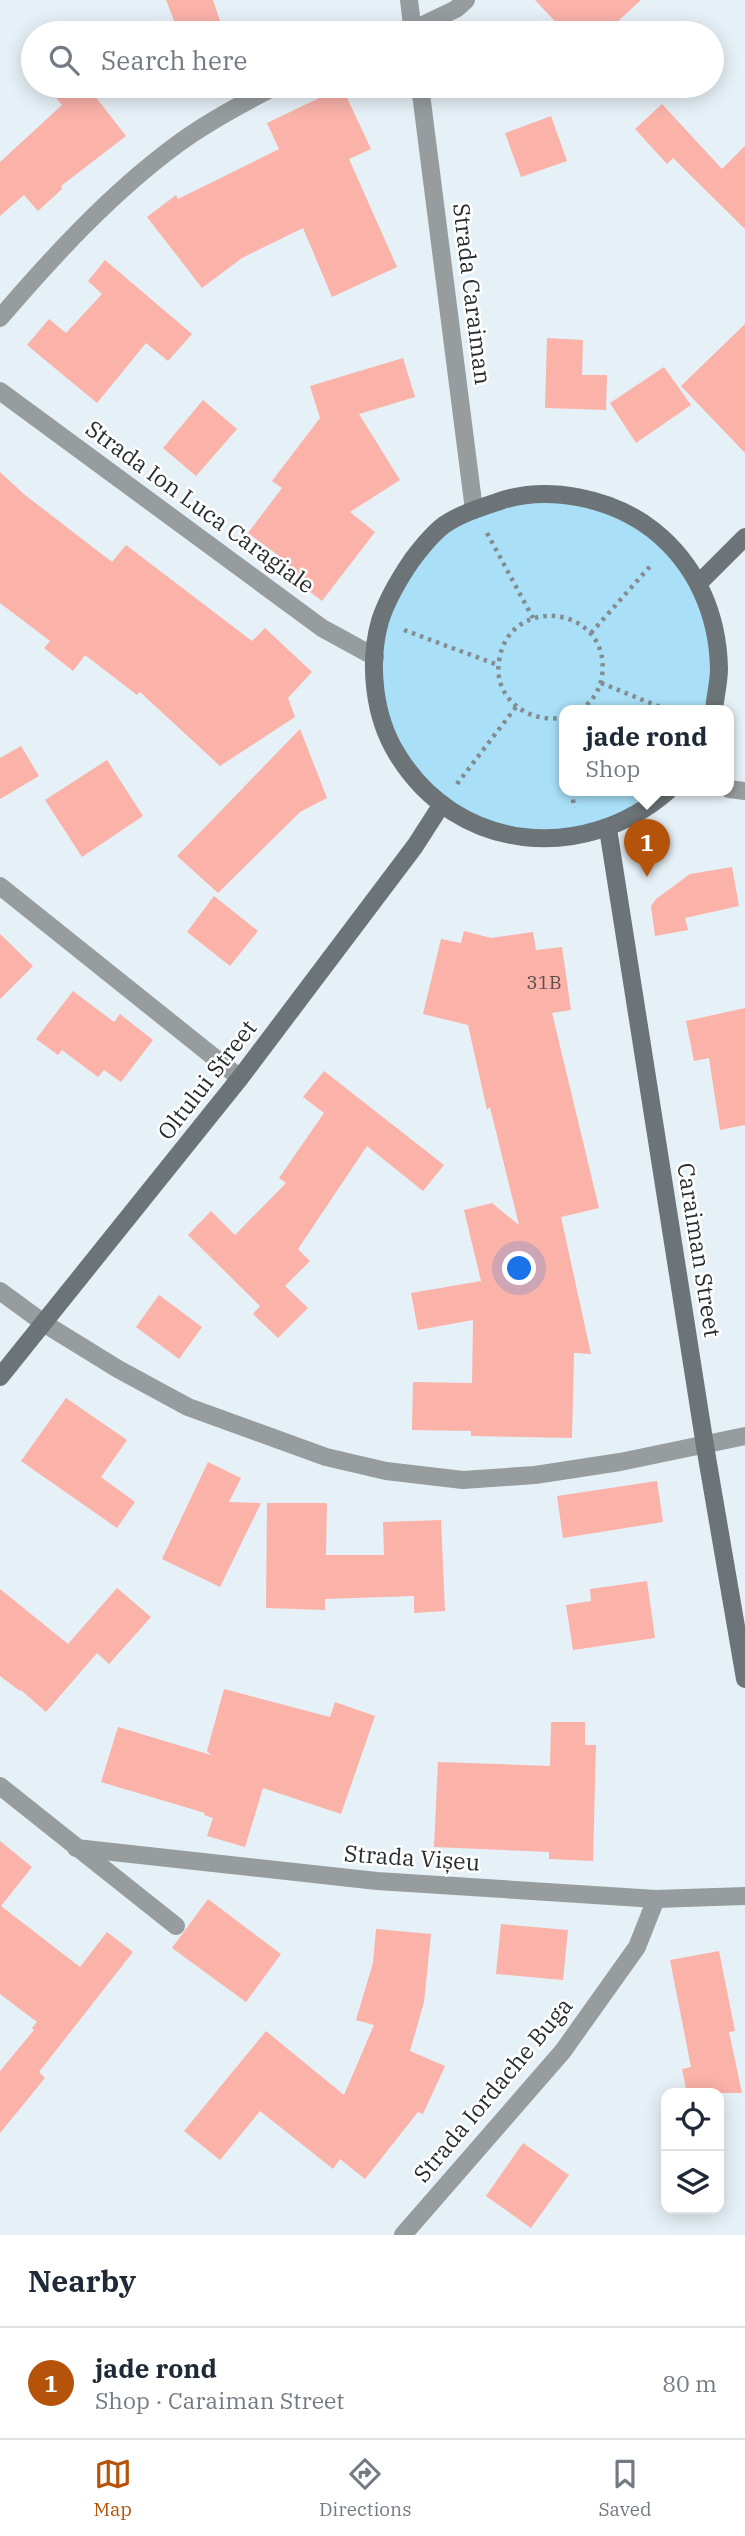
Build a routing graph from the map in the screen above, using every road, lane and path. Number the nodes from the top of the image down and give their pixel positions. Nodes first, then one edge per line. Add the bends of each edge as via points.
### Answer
1 (409, 0) edge
2 (466, 0) edge
3 (410, 21) edge
4 (433, 21) edge
5 (253, 98) edge
6 (422, 98) edge
7 (0, 318) edge
8 (0, 391) edge
9 (474, 510) junction
10 (745, 537) edge
11 (670, 544) junction
12 (699, 583) junction
13 (533, 618) junction
14 (380, 622) junction
15 (591, 633) junction
16 (375, 657) junction
17 (498, 665) junction
18 (601, 683) junction
19 (585, 705) edge
20 (655, 705) edge
21 (715, 705) edge
22 (516, 706) junction
23 (559, 719) edge
24 (662, 796) edge
25 (442, 804) junction
26 (608, 829) junction
27 (0, 886) edge
28 (240, 1078) junction
29 (0, 1291) edge
30 (45, 1324) junction
31 (0, 1377) edge
32 (745, 1436) edge
33 (705, 1446) junction
34 (745, 1679) edge
35 (0, 1786) edge
36 (76, 1848) junction
37 (745, 1896) edge
38 (656, 1899) junction
39 (176, 1926) dead end
40 (403, 2235) edge

1 - 3 street
2 - 4 street
5 - 7 street via 180,142 129,183 47,263
6 - 9 street, Strada Caraiman
8 - 16 street, Strada Ion Luca Caragiale via 322,628
9 - 11 main road via 505,499 549,494 597,501 641,521
9 - 13 path
9 - 14 main road via 444,526 422,547 396,583
10 - 12 main road
11 - 12 main road
11 - 15 path
12 - 21 main road via 713,622 719,669
13 - 15 path via 564,616
13 - 17 path via 508,636
14 - 16 main road
14 - 17 path
15 - 18 path via 603,665
16 - 25 main road via 382,721 397,754
17 - 22 path via 506,695
18 - 19 path
18 - 20 path
22 - 23 path via 540,718
22 - 25 path
24 - 26 main road
25 - 26 main road via 477,825 517,837 575,837
25 - 28 main road, Oltului Street
26 - 33 main road, Caraiman Street
27 - 28 street
28 - 30 main road, Oltului Street
29 - 30 street
30 - 31 main road, Oltului Street
30 - 33 street via 188,1407 326,1457 386,1471 463,1480 535,1475
32 - 33 street
33 - 34 main road, Caraiman Street
35 - 36 street
36 - 38 street, Strada Vișeu via 377,1881
36 - 39 street
37 - 38 street, Strada Vișeu
38 - 40 street, Strada Iordache Buga via 637,1947 563,2051

